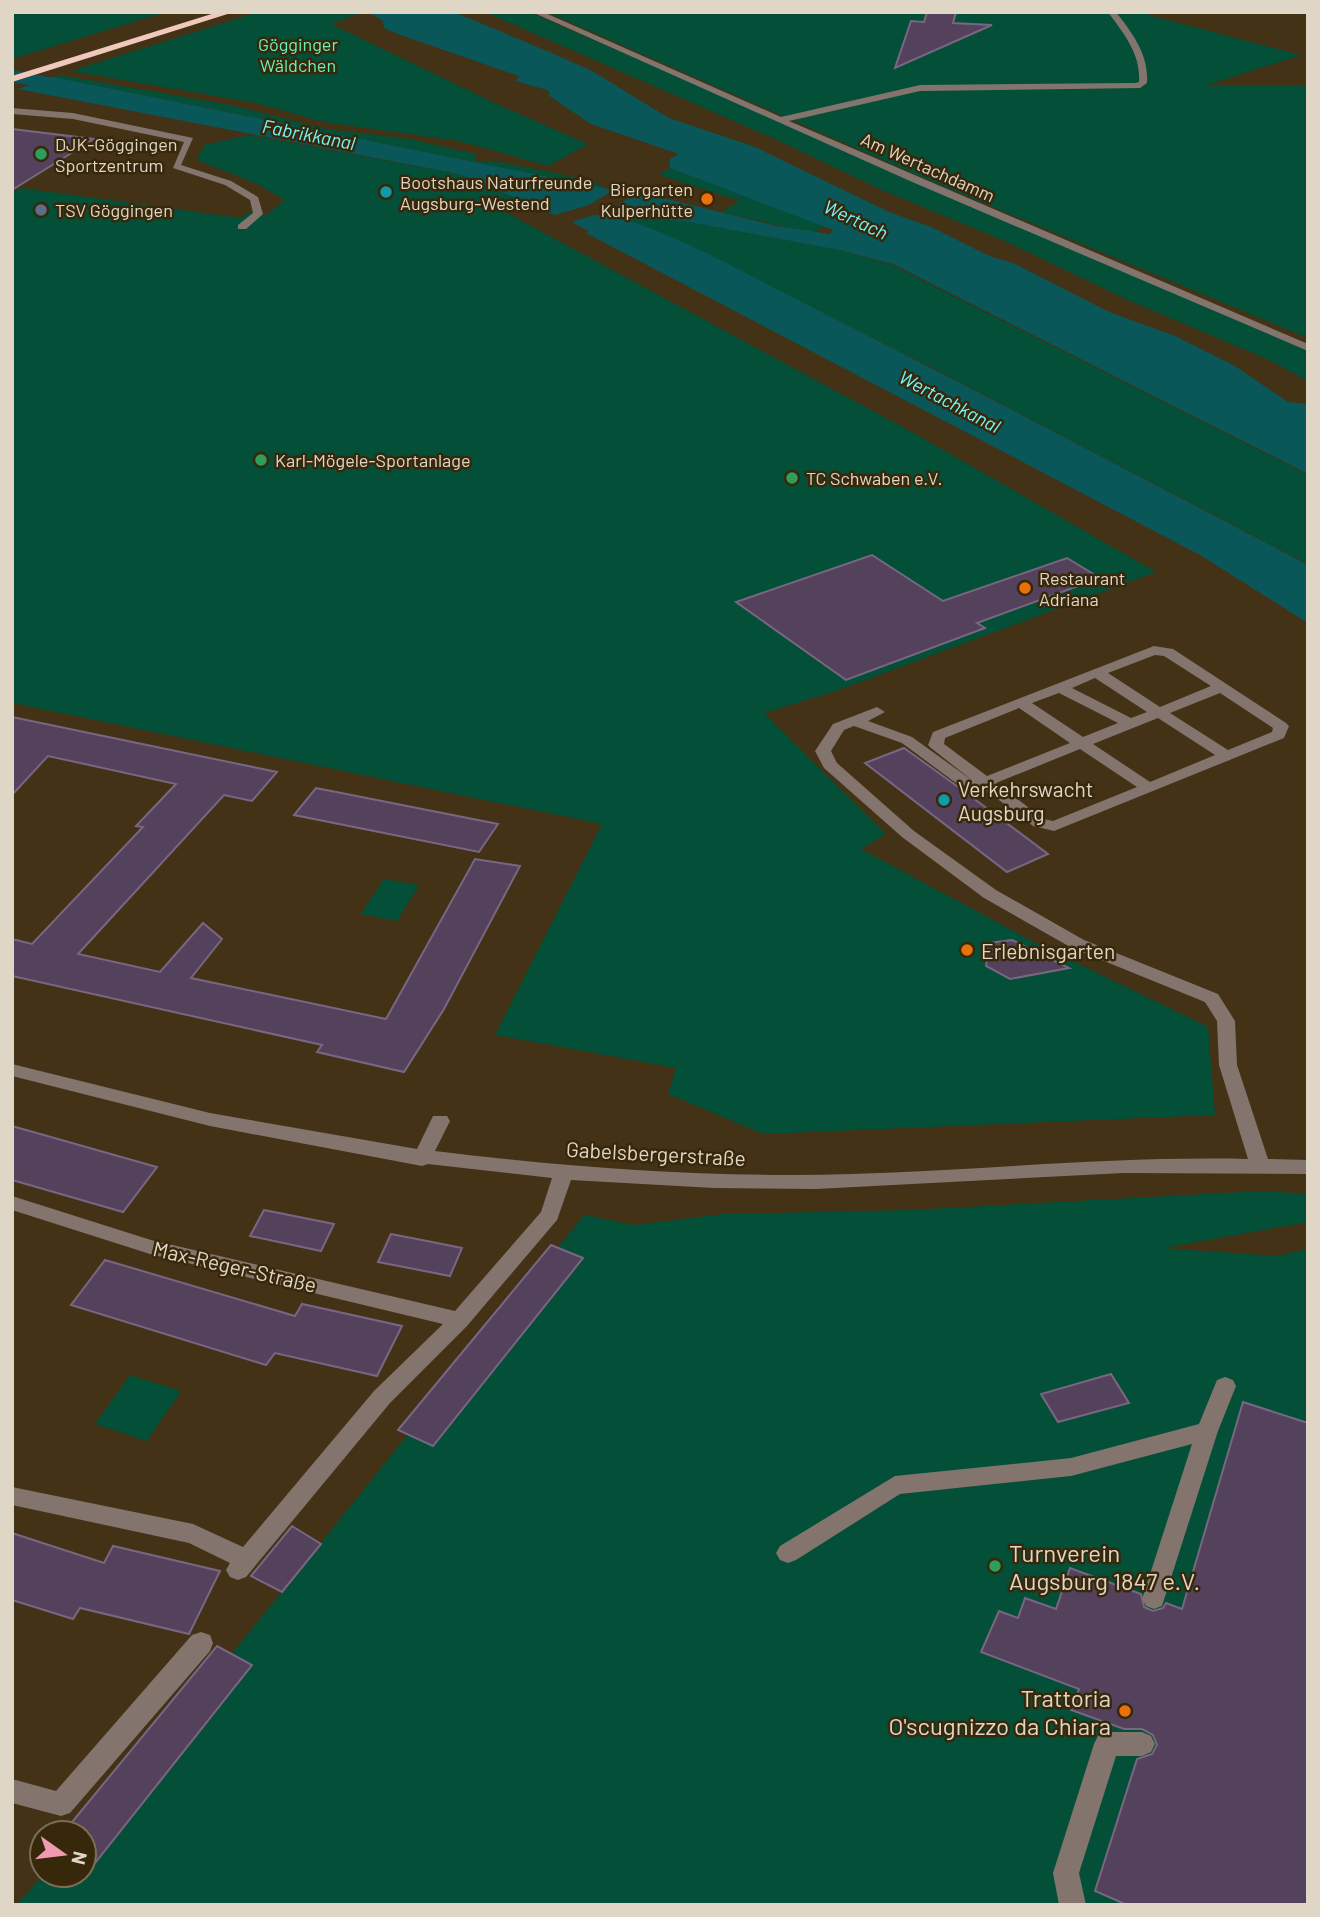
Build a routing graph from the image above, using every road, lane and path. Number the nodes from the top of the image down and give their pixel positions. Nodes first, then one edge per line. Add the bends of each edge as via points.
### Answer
1 (197, 12) edge
2 (229, 12) edge
3 (536, 12) edge
4 (1112, 12) edge
5 (12, 69) edge
6 (12, 79) edge
7 (12, 111) edge
8 (784, 120) junction
9 (242, 227) dead end
10 (1308, 348) edge
11 (1097, 673) junction
12 (1059, 687) junction
13 (1222, 687) junction
14 (1021, 703) junction
15 (877, 712) dead end
16 (1159, 713) junction
17 (853, 721) junction
18 (1131, 724) junction
19 (1082, 743) junction
20 (1227, 756) junction
21 (979, 785) junction
22 (1149, 788) junction
23 (1037, 835) dead end
24 (12, 1070) edge
25 (440, 1121) dead end
26 (422, 1159) junction
27 (1259, 1166) junction
28 (1308, 1167) edge
29 (564, 1172) junction
30 (12, 1203) edge
31 (460, 1320) junction
32 (1225, 1386) dead end
33 (1206, 1431) junction
34 (12, 1496) edge
35 (788, 1553) dead end
36 (1154, 1599) dead end
37 (201, 1643) dead end
38 (1142, 1744) dead end
39 (12, 1791) edge
40 (1073, 1905) edge

1 - 5 highway
2 - 6 highway
3 - 8 street, Am Wertachdamm
4 - 8 street via 1136,43 1144,75 1137,86 927,87
7 - 9 street via 73,116 190,140 176,166 228,183 255,199 258,214
8 - 10 street, Am Wertachdamm
11 - 12 street
11 - 13 street via 1154,650 1168,652
11 - 16 street
12 - 14 street
12 - 18 street
13 - 16 street
13 - 20 street via 1281,726 1279,735
14 - 19 street
14 - 21 street via 938,735 936,745
15 - 17 street
16 - 18 street
16 - 20 street
17 - 21 street via 907,740
17 - 27 street via 838,727 823,751 830,765 908,834 990,894 1077,944 1212,998 1226,1021 1228,1065
18 - 19 street
19 - 21 street
19 - 22 street
20 - 22 street
21 - 22 street via 1039,823 1054,826
21 - 23 street
24 - 26 street, Gabelsbergerstraße via 208,1120
25 - 26 street
26 - 29 street, Gabelsbergerstraße
27 - 28 street, Gabelsbergerstraße
27 - 29 street, Gabelsbergerstraße via 1102,1167 817,1182
29 - 31 street via 550,1215
30 - 31 street, Max-Reger-Straße via 150,1247
31 - 34 street via 382,1397 241,1565 193,1534
32 - 33 street
33 - 35 street via 1071,1467 895,1485
33 - 36 street
37 - 39 street via 61,1804
38 - 40 street via 1107,1744 1066,1872

